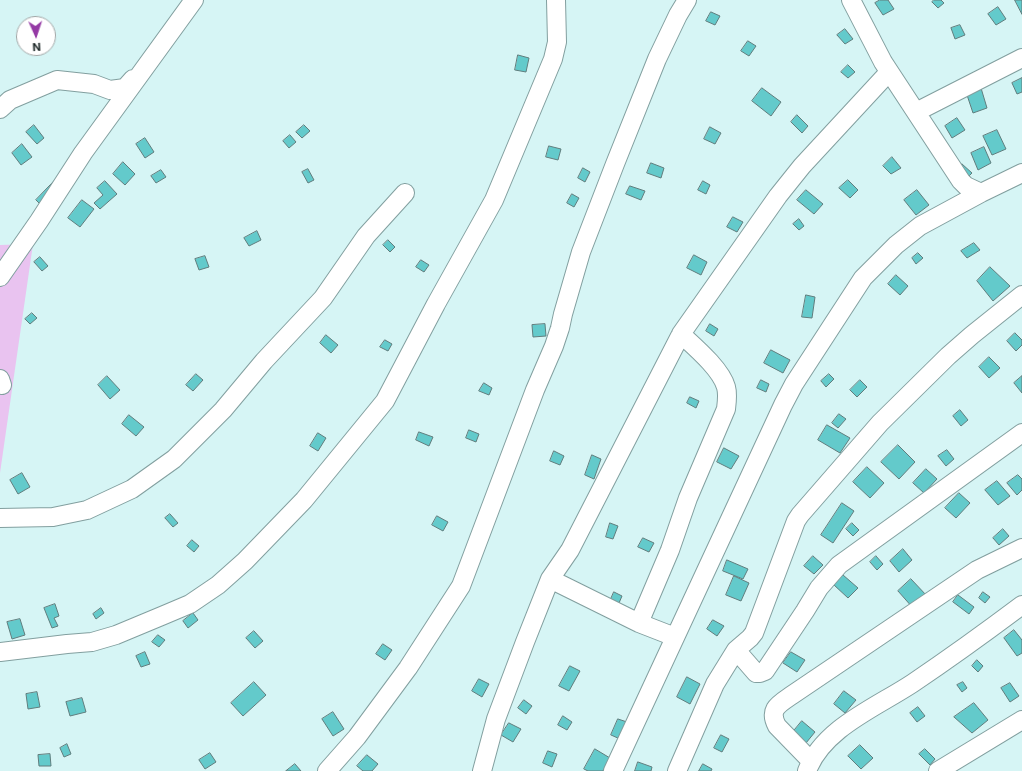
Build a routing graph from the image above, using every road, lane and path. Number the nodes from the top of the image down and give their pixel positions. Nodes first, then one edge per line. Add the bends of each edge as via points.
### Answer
1 (194, 0) edge
2 (556, 0) edge
3 (688, 0) edge
4 (852, 0) edge
5 (1022, 58) edge
6 (151, 59) junction
7 (889, 72) junction
8 (0, 109) edge
9 (916, 112) junction
10 (1022, 173) edge
11 (405, 193) dead end
12 (980, 193) junction
13 (0, 277) edge
14 (1022, 295) edge
15 (681, 334) junction
16 (1022, 433) edge
17 (0, 518) edge
18 (1022, 548) edge
19 (550, 580) junction
20 (1022, 605) edge
21 (639, 623) junction
22 (675, 637) junction
23 (736, 650) junction
24 (0, 652) edge
25 (1022, 720) edge
26 (809, 766) edge
27 (327, 771) edge
28 (482, 771) edge
29 (613, 771) edge
30 (677, 771) edge
31 (938, 771) edge

1 - 6 street
2 - 24 street via 557,42 553,59 494,200 385,401 304,500 246,561 190,604 116,635 92,642
3 - 27 street via 657,59 581,252 554,346 461,586 408,668 357,737
4 - 7 street
5 - 9 street
6 - 8 street via 125,88 110,90 94,84 57,80 10,100
6 - 13 street via 83,153
7 - 9 street
7 - 15 street via 782,190
9 - 12 street via 961,181
10 - 12 street
11 - 17 street via 366,236 323,298 264,361 223,410 174,459 132,489 88,510 53,517
12 - 22 street via 920,226 896,245 863,278 783,405
14 - 23 street via 948,356 880,423 804,510 796,521 754,633
15 - 19 street via 570,550
15 - 21 street via 711,363 722,379 726,386 726,408
16 - 23 street via 840,565 819,588 765,671 756,673
18 - 26 street via 973,573 776,707 774,719 777,726
19 - 21 street
19 - 28 street via 496,719
20 - 26 street via 904,689 849,722 824,744
21 - 22 street
22 - 29 street
23 - 30 street via 715,684
25 - 31 street

